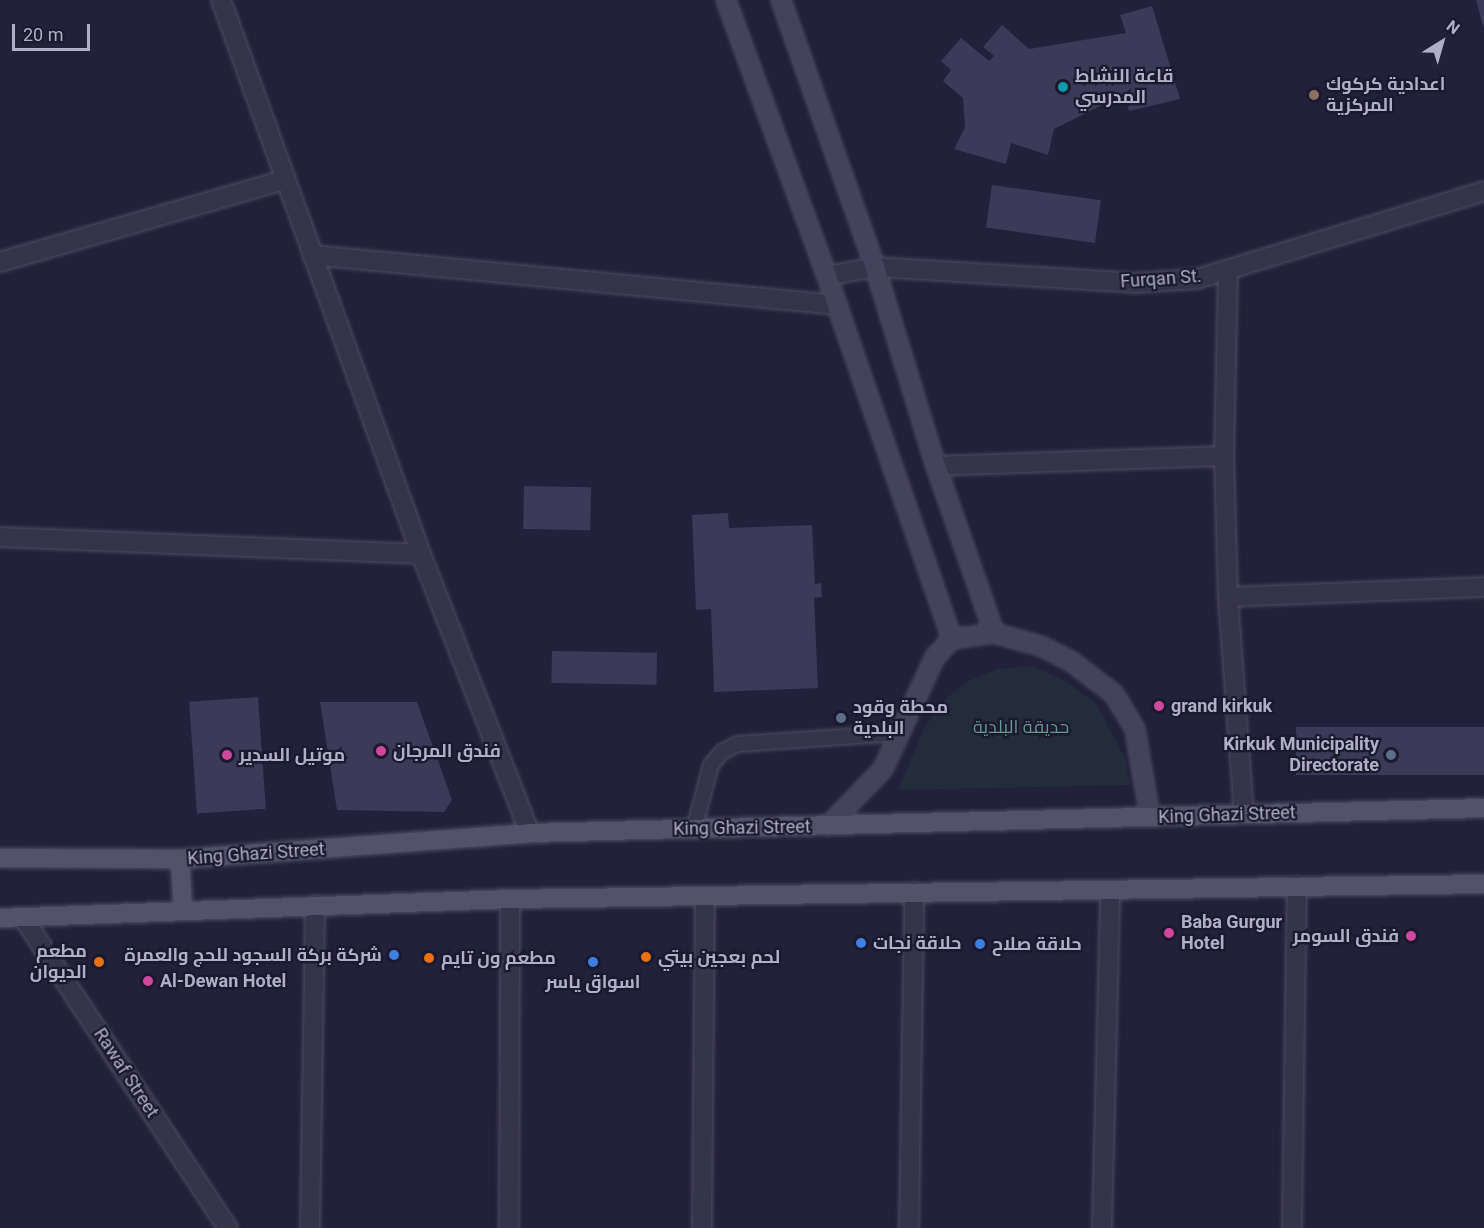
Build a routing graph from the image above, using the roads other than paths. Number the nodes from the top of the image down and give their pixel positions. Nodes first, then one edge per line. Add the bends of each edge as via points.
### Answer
1 (221, 0) edge
2 (726, 0) edge
3 (781, 0) edge
4 (284, 180) junction
5 (1484, 191) edge
6 (312, 255) junction
7 (0, 262) edge
8 (875, 267) junction
9 (1228, 272) junction
10 (827, 276) junction
11 (837, 305) junction
12 (1224, 456) junction
13 (936, 466) junction
14 (0, 537) edge
15 (421, 554) junction
16 (1484, 587) edge
17 (1228, 597) junction
18 (994, 633) junction
19 (952, 639) junction
20 (901, 732) junction
21 (1484, 808) edge
22 (1244, 813) junction
23 (1150, 817) junction
24 (828, 826) junction
25 (694, 829) junction
26 (530, 833) junction
27 (0, 858) edge
28 (180, 860) junction
29 (1484, 884) edge
30 (1297, 886) junction
31 (1110, 890) junction
32 (914, 892) junction
33 (705, 897) junction
34 (510, 899) junction
35 (315, 905) junction
36 (183, 911) junction
37 (0, 918) edge
38 (24, 919) junction
39 (228, 1228) edge
40 (310, 1228) edge
41 (509, 1228) edge
42 (702, 1228) edge
43 (909, 1228) edge
44 (1102, 1228) edge
45 (1292, 1228) edge

1 - 4 street
2 - 10 main road
3 - 8 main road
4 - 6 street
4 - 7 street
5 - 9 street, Furqan St.
6 - 11 street
6 - 15 street
8 - 9 street, Furqan St. via 1134,283 1197,279
8 - 10 street, Furqan St.
8 - 13 main road
9 - 12 street
10 - 11 main road
11 - 19 main road
12 - 13 street
12 - 17 street
13 - 18 main road
14 - 15 street
15 - 26 street
16 - 17 street
17 - 22 street
18 - 19 main road
18 - 23 main road via 1041,646 1072,662 1114,694 1135,729
19 - 20 main road via 935,657
20 - 24 main road via 883,769
20 - 25 lane via 738,744 722,752 711,765
21 - 22 main road, King Ghazi Street
22 - 23 main road, King Ghazi Street
23 - 24 main road, King Ghazi Street
24 - 25 main road, King Ghazi Street
25 - 26 main road, King Ghazi Street
26 - 28 main road, King Ghazi Street
27 - 28 main road, King Ghazi Street
28 - 36 main road
29 - 30 main road
30 - 31 main road
30 - 45 street
31 - 32 main road
31 - 44 street
32 - 33 main road
32 - 43 street
33 - 34 main road
33 - 42 street
34 - 35 main road
34 - 41 street
35 - 36 main road
35 - 40 street
36 - 38 main road
37 - 38 main road
38 - 39 street, Rawaf Street

